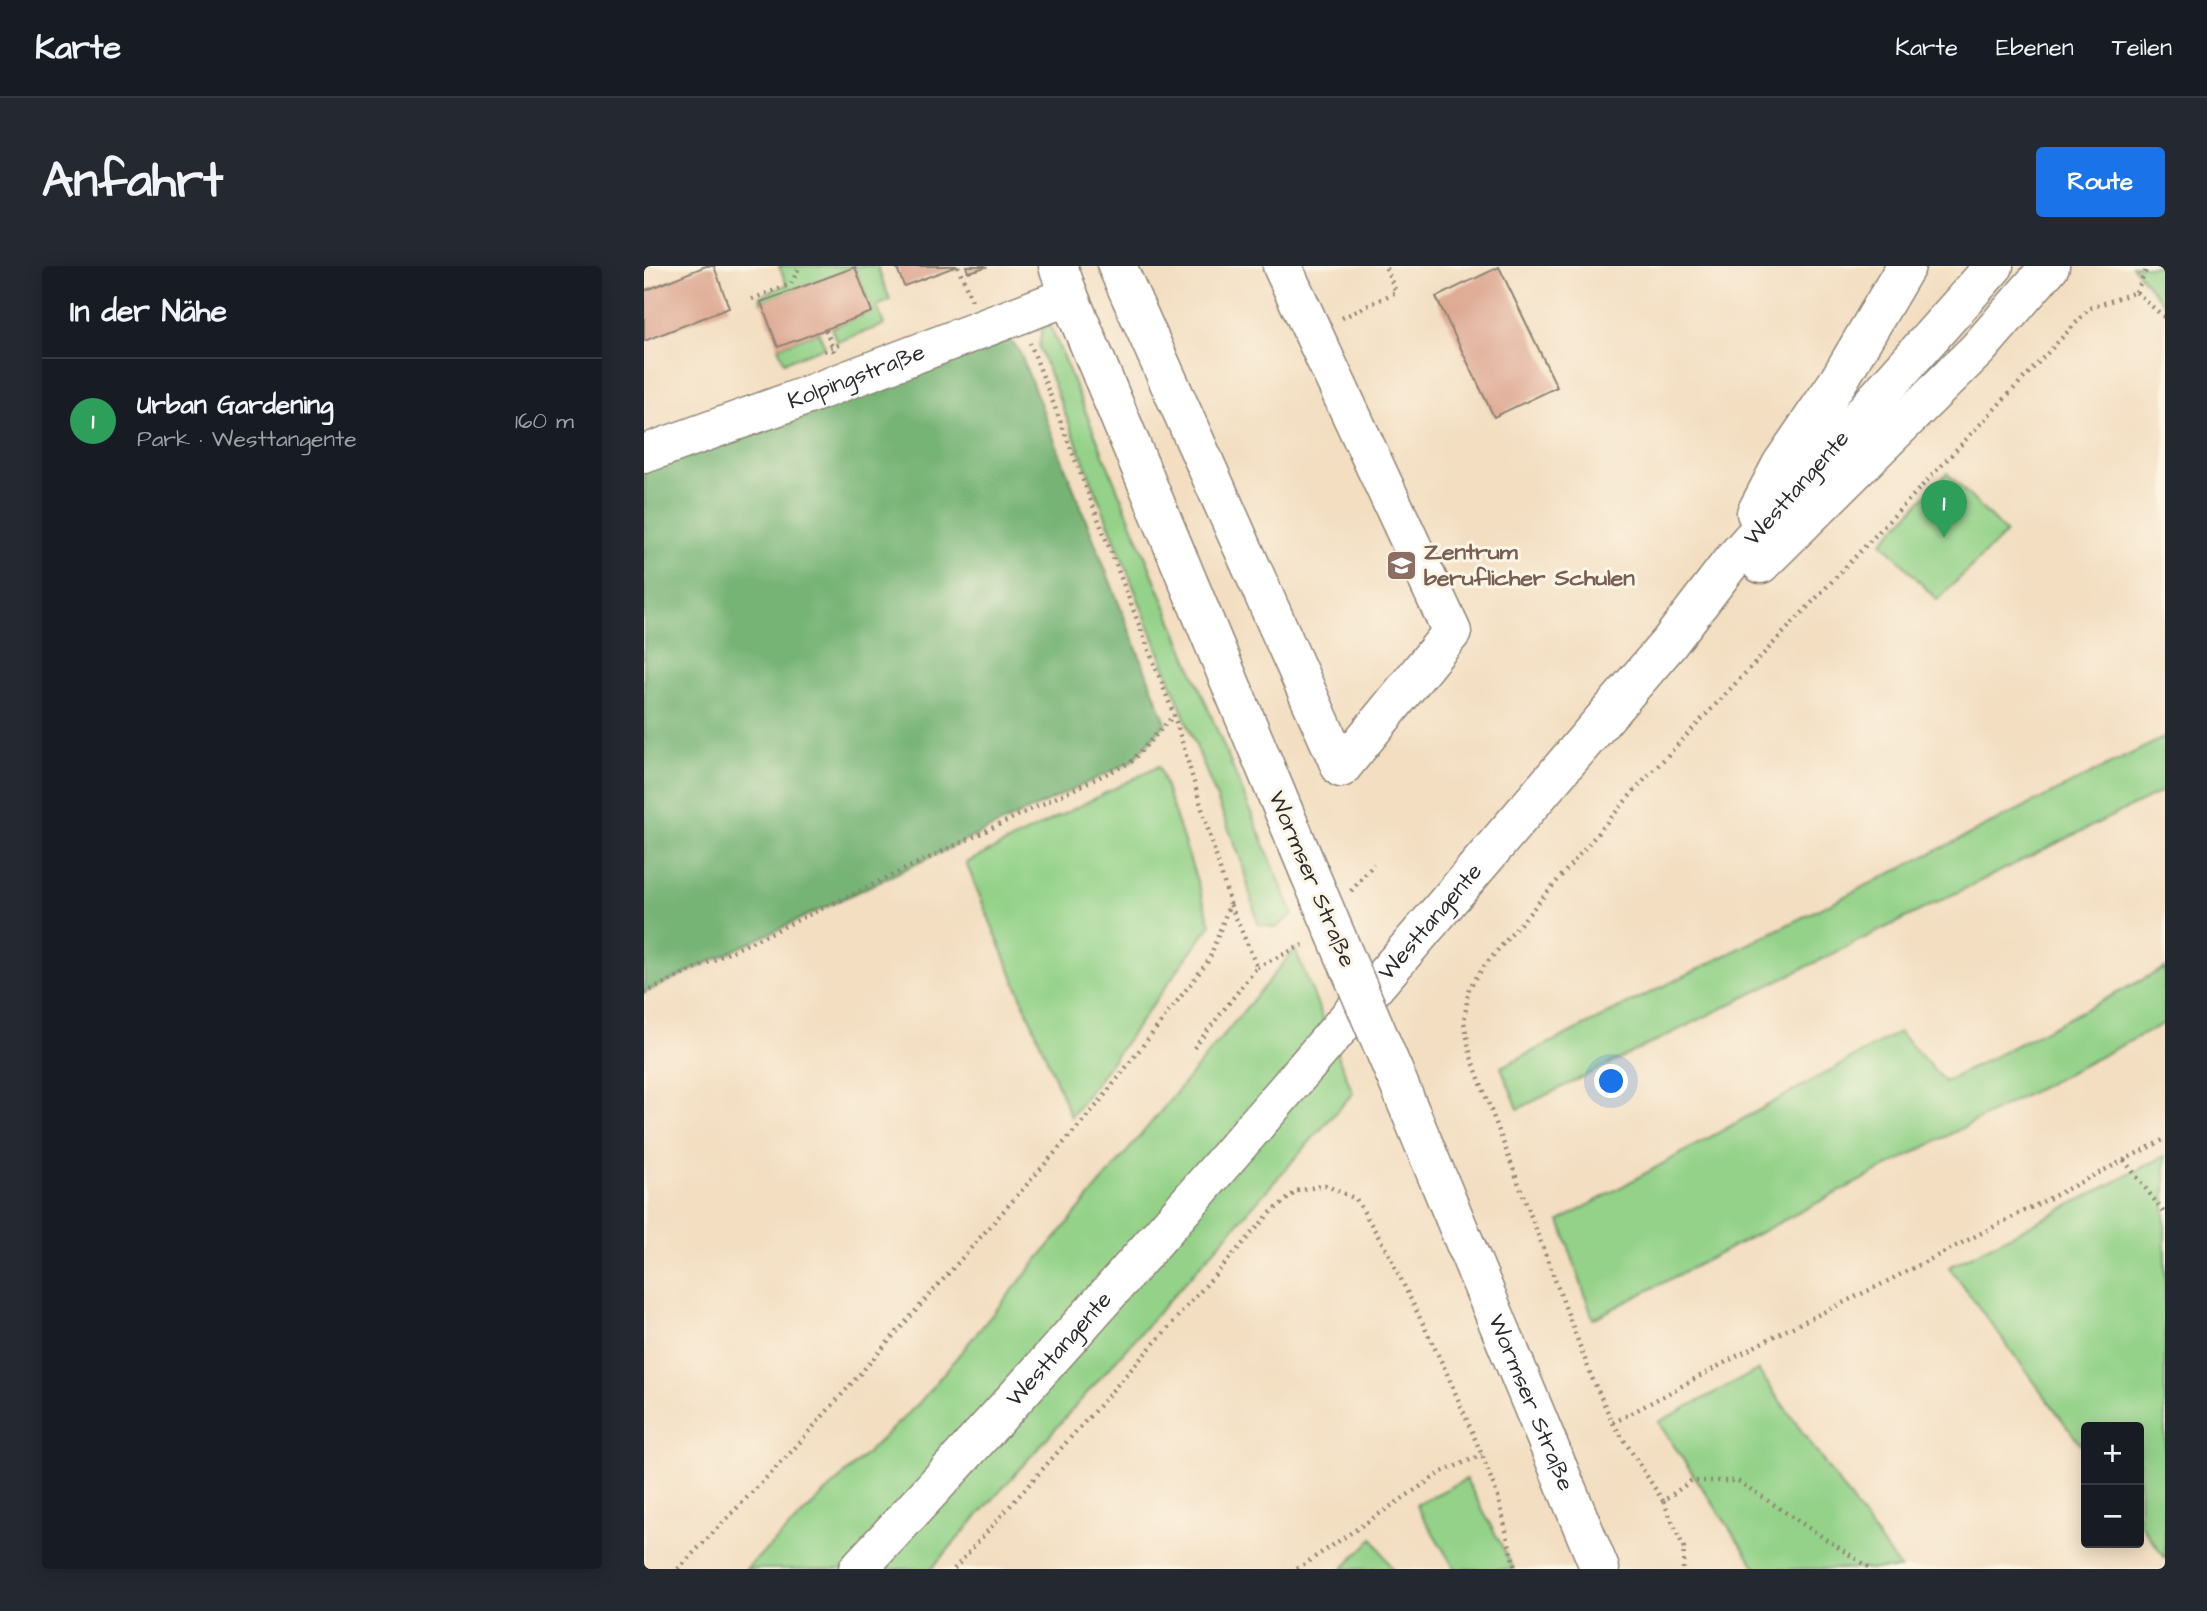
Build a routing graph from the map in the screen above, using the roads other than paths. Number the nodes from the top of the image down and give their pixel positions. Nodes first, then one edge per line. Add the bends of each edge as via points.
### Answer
1 (1117, 266) edge
2 (1282, 266) edge
3 (1906, 266) edge
4 (1994, 266) edge
5 (2050, 266) edge
6 (1064, 281) edge
7 (644, 454) edge
8 (1731, 562) junction
9 (1668, 643) junction
10 (858, 1569) edge
11 (1600, 1569) edge

1 - 2 main road via 1341,768 1452,632
3 - 8 main road via 1839,380 1781,465
4 - 8 main road, Westtangente
5 - 9 main road via 1978,349 1769,556
6 - 7 main road, Kolpingstraße via 1020,317
6 - 11 main road, Wormser Straße, bridge
8 - 9 main road, Westtangente
9 - 10 main road, Westtangente via 1247,1134

